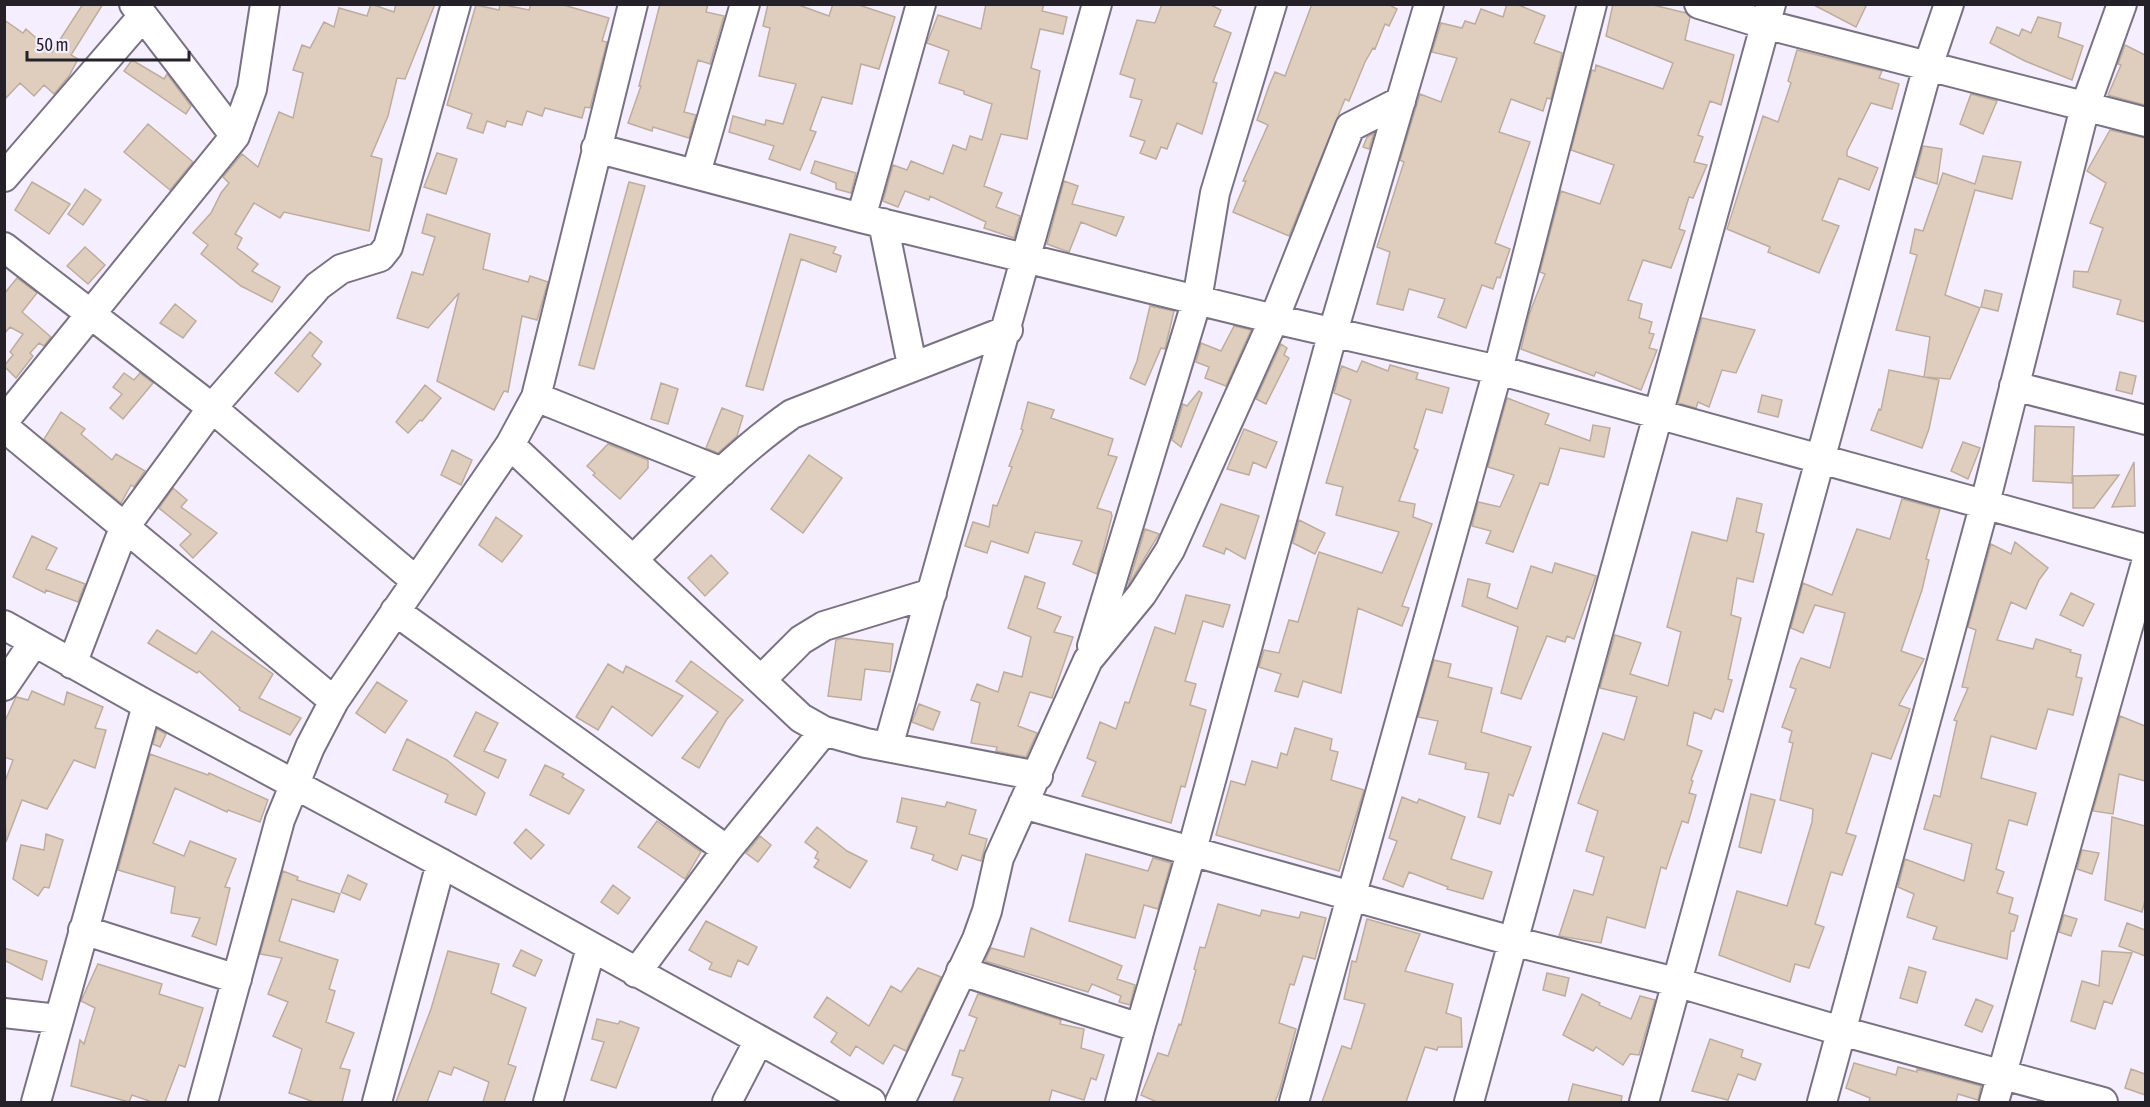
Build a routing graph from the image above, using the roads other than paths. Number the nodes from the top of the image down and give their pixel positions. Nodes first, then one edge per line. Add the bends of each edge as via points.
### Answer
1 (265, 4) edge
2 (456, 4) edge
3 (745, 4) edge
4 (921, 4) edge
5 (1097, 4) edge
6 (1272, 4) edge
7 (1429, 4) edge
8 (1592, 4) edge
9 (1699, 4) edge
10 (1949, 4) edge
11 (2122, 4) edge
12 (627, 6) edge
13 (138, 10) edge
14 (1768, 14) edge
15 (1928, 66) junction
16 (1401, 101) junction
17 (2085, 107) junction
18 (2145, 123) edge
19 (235, 136) junction
20 (596, 148) junction
21 (696, 173) junction
22 (4, 177) edge
23 (872, 221) junction
24 (4, 247) edge
25 (1027, 259) junction
26 (1197, 300) junction
27 (90, 314) junction
28 (1274, 319) junction
29 (1008, 330) junction
30 (1333, 332) junction
31 (912, 365) junction
32 (1498, 370) junction
33 (2014, 386) junction
34 (536, 397) junction
35 (212, 408) junction
36 (1658, 413) junction
37 (2145, 420) edge
38 (4, 422) edge
39 (4, 427) edge
40 (510, 445) junction
41 (1820, 457) junction
42 (722, 472) junction
43 (1985, 503) junction
44 (124, 528) junction
45 (2145, 549) edge
46 (633, 560) junction
47 (2145, 563) edge
48 (415, 580) junction
49 (932, 593) junction
50 (395, 610) junction
51 (4, 625) edge
52 (34, 642) junction
53 (1088, 660) junction
54 (72, 664) junction
55 (761, 680) junction
56 (4, 686) edge
57 (334, 701) junction
58 (147, 705) junction
59 (824, 731) junction
60 (888, 747) junction
61 (1038, 776) junction
62 (294, 782) junction
63 (1023, 804) junction
64 (727, 849) junction
65 (1192, 850) junction
66 (441, 863) junction
67 (1350, 895) junction
68 (83, 930) junction
69 (1512, 940) junction
70 (591, 948) junction
71 (961, 971) junction
72 (636, 973) junction
73 (237, 979) junction
74 (1677, 982) junction
75 (4, 1013) edge
76 (58, 1019) junction
77 (1140, 1028) junction
78 (1841, 1031) junction
79 (758, 1042) junction
80 (2002, 1074) junction
81 (36, 1102) edge
82 (203, 1102) edge
83 (377, 1102) edge
84 (549, 1102) edge
85 (727, 1102) edge
86 (871, 1102) edge
87 (900, 1102) edge
88 (1120, 1102) edge
89 (1294, 1102) edge
90 (1469, 1102) edge
91 (1644, 1102) edge
92 (1822, 1102) edge
93 (1994, 1102) edge
94 (2103, 1102) edge

1 - 19 street via 252,89
2 - 35 street via 388,247 380,257 341,269 318,286
3 - 21 street
4 - 23 street
5 - 25 street
6 - 26 street via 1215,193
7 - 16 street
8 - 32 street
9 - 14 street
10 - 15 street
11 - 17 street
12 - 20 street
13 - 19 street
13 - 22 street
14 - 15 street
14 - 36 street
15 - 17 street
15 - 41 street
16 - 28 street via 1350,127
16 - 30 street
17 - 18 street
17 - 33 street
19 - 27 street
20 - 21 street
20 - 34 street
21 - 23 street
23 - 25 street
23 - 31 street
24 - 27 street
25 - 26 street
25 - 29 street
26 - 28 street
26 - 53 street
27 - 35 street
27 - 38 street
28 - 30 street
28 - 53 street via 1170,550 1142,594
29 - 31 street
29 - 49 street
30 - 32 street
30 - 65 street
31 - 42 street via 792,414
32 - 36 street
32 - 67 street
33 - 37 street
33 - 43 street
34 - 40 street
34 - 42 street
35 - 44 street
35 - 48 street
36 - 41 street
36 - 69 street
39 - 44 street
40 - 46 street
40 - 48 street
41 - 43 street
41 - 74 street
42 - 46 street
43 - 45 street
43 - 78 street
44 - 54 street
44 - 57 street
46 - 55 street
47 - 80 street
48 - 50 street
49 - 55 street via 824,626 801,640
49 - 60 street
50 - 57 street
50 - 64 street
51 - 52 street
52 - 54 street
52 - 56 street
53 - 61 street
54 - 58 street
55 - 59 street via 801,718
57 - 62 street
58 - 62 street
58 - 68 street
59 - 60 street
59 - 64 street
60 - 61 street
61 - 63 street
62 - 66 street
62 - 73 street
63 - 65 street
63 - 71 street via 993,877 983,925
64 - 72 street
65 - 67 street
65 - 77 street
66 - 70 street
66 - 83 street
67 - 69 street
67 - 89 street
68 - 73 street
68 - 76 street
69 - 74 street
69 - 90 street
70 - 72 street
70 - 84 street
71 - 77 street
71 - 87 street
72 - 79 street
73 - 82 street
74 - 78 street
74 - 91 street
75 - 76 street
76 - 81 street
77 - 88 street
78 - 80 street
78 - 92 street
79 - 85 street
79 - 86 street
80 - 93 street
80 - 94 street

